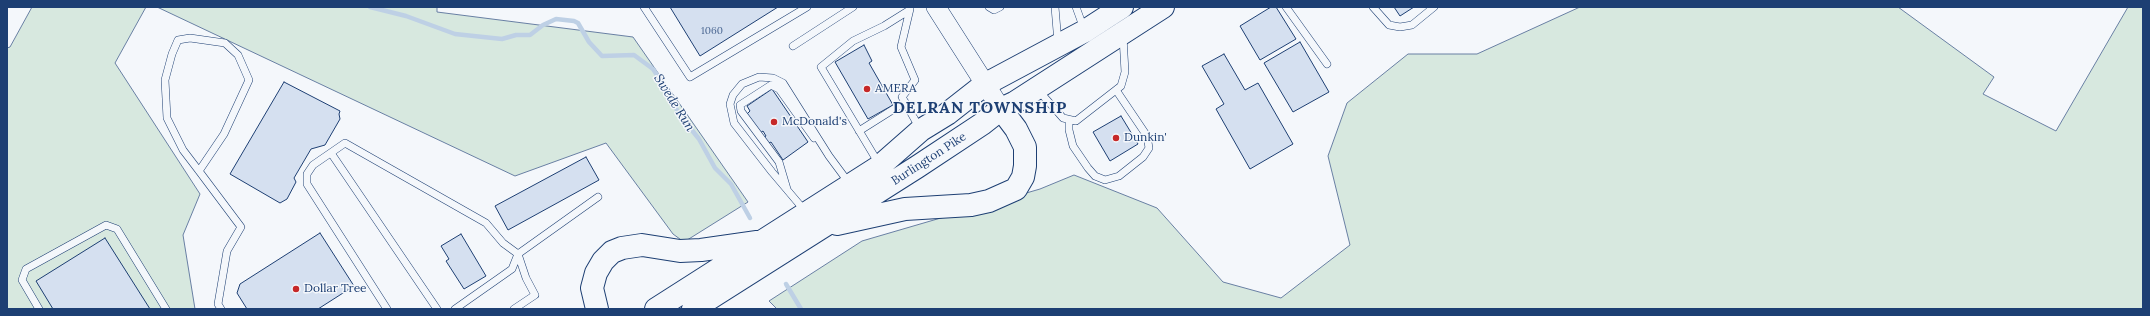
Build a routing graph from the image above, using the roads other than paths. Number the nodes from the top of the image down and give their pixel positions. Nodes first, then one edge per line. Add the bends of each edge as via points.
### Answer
1 (644, 7) edge
2 (807, 7) edge
3 (853, 7) edge
4 (936, 7) edge
5 (990, 7) edge
6 (1000, 7) edge
7 (1055, 7) edge
8 (1076, 7) edge
9 (1122, 7) edge
10 (1163, 7) edge
11 (1286, 7) edge
12 (1373, 7) edge
13 (1434, 7) edge
14 (909, 9) edge
15 (1085, 31) junction
16 (1122, 33) junction
17 (1058, 45) junction
18 (793, 46) dead end
19 (1327, 64) dead end
20 (984, 85) junction
21 (1119, 88) junction
22 (1036, 89) junction
23 (905, 102) junction
24 (1001, 109) junction
25 (1069, 120) junction
26 (921, 130) junction
27 (859, 132) junction
28 (820, 142) junction
29 (331, 153) junction
30 (880, 166) junction
31 (199, 171) junction
32 (850, 185) junction
33 (788, 192) junction
34 (598, 197) dead end
35 (814, 220) junction
36 (766, 240) junction
37 (518, 254) junction
38 (39, 309) edge
39 (166, 309) edge
40 (221, 309) edge
41 (387, 309) edge
42 (437, 309) edge
43 (455, 309) edge
44 (514, 309) edge
45 (597, 309) edge
46 (656, 309) edge
47 (693, 309) edge

1 - 2 lane via 690,77
3 - 18 lane
4 - 20 street
5 - 6 lane via 994,10
7 - 17 lane
8 - 15 lane
9 - 15 highway, Burlington Pike
10 - 16 highway, Burlington Pike
11 - 19 lane
12 - 13 lane via 1389,25 1400,27 1412,25
14 - 23 lane via 901,47 915,80 902,97
14 - 27 lane via 853,42 821,67
15 - 17 highway, Burlington Pike
16 - 21 lane via 1125,72
16 - 22 highway, Burlington Pike
17 - 20 highway, Burlington Pike
20 - 24 street
20 - 26 highway, Burlington Pike via 947,114
21 - 25 lane via 1076,121
21 - 25 lane via 1147,136 1149,148 1144,157 1119,176 1105,180 1095,176 1073,146 1068,130
22 - 24 highway, Burlington Pike
22 - 25 lane via 1063,118
23 - 26 lane
23 - 27 lane
24 - 35 highway, Burlington Pike via 982,124
24 - 35 highway via 1016,129 1025,147 1023,177 1016,189 989,201 971,205 905,209
26 - 30 highway, Burlington Pike
27 - 30 lane
28 - 32 lane
28 - 33 lane via 810,135 779,89 771,85 740,104 741,111 779,162
28 - 33 lane via 783,83 773,78 759,77 742,84 733,95 730,104 734,123
29 - 37 lane via 345,143 358,150 486,224 503,243
29 - 41 lane via 314,165 307,174 307,184
29 - 42 lane
30 - 32 highway, Burlington Pike
31 - 31 lane via 183,150 167,118 165,80 172,54 178,40 190,38 224,43 238,55 249,80 224,134
31 - 40 lane via 241,227 227,251 218,304
32 - 35 highway, Burlington Pike
33 - 35 lane
34 - 37 lane
35 - 36 highway, Burlington Pike
35 - 47 highway, Burlington Pike
36 - 45 highway via 680,251 642,244 612,252 596,273 592,288
36 - 46 highway, Burlington Pike
37 - 43 lane via 512,269
37 - 44 lane via 535,295
38 - 39 lane via 22,280 26,269 106,225 117,229

